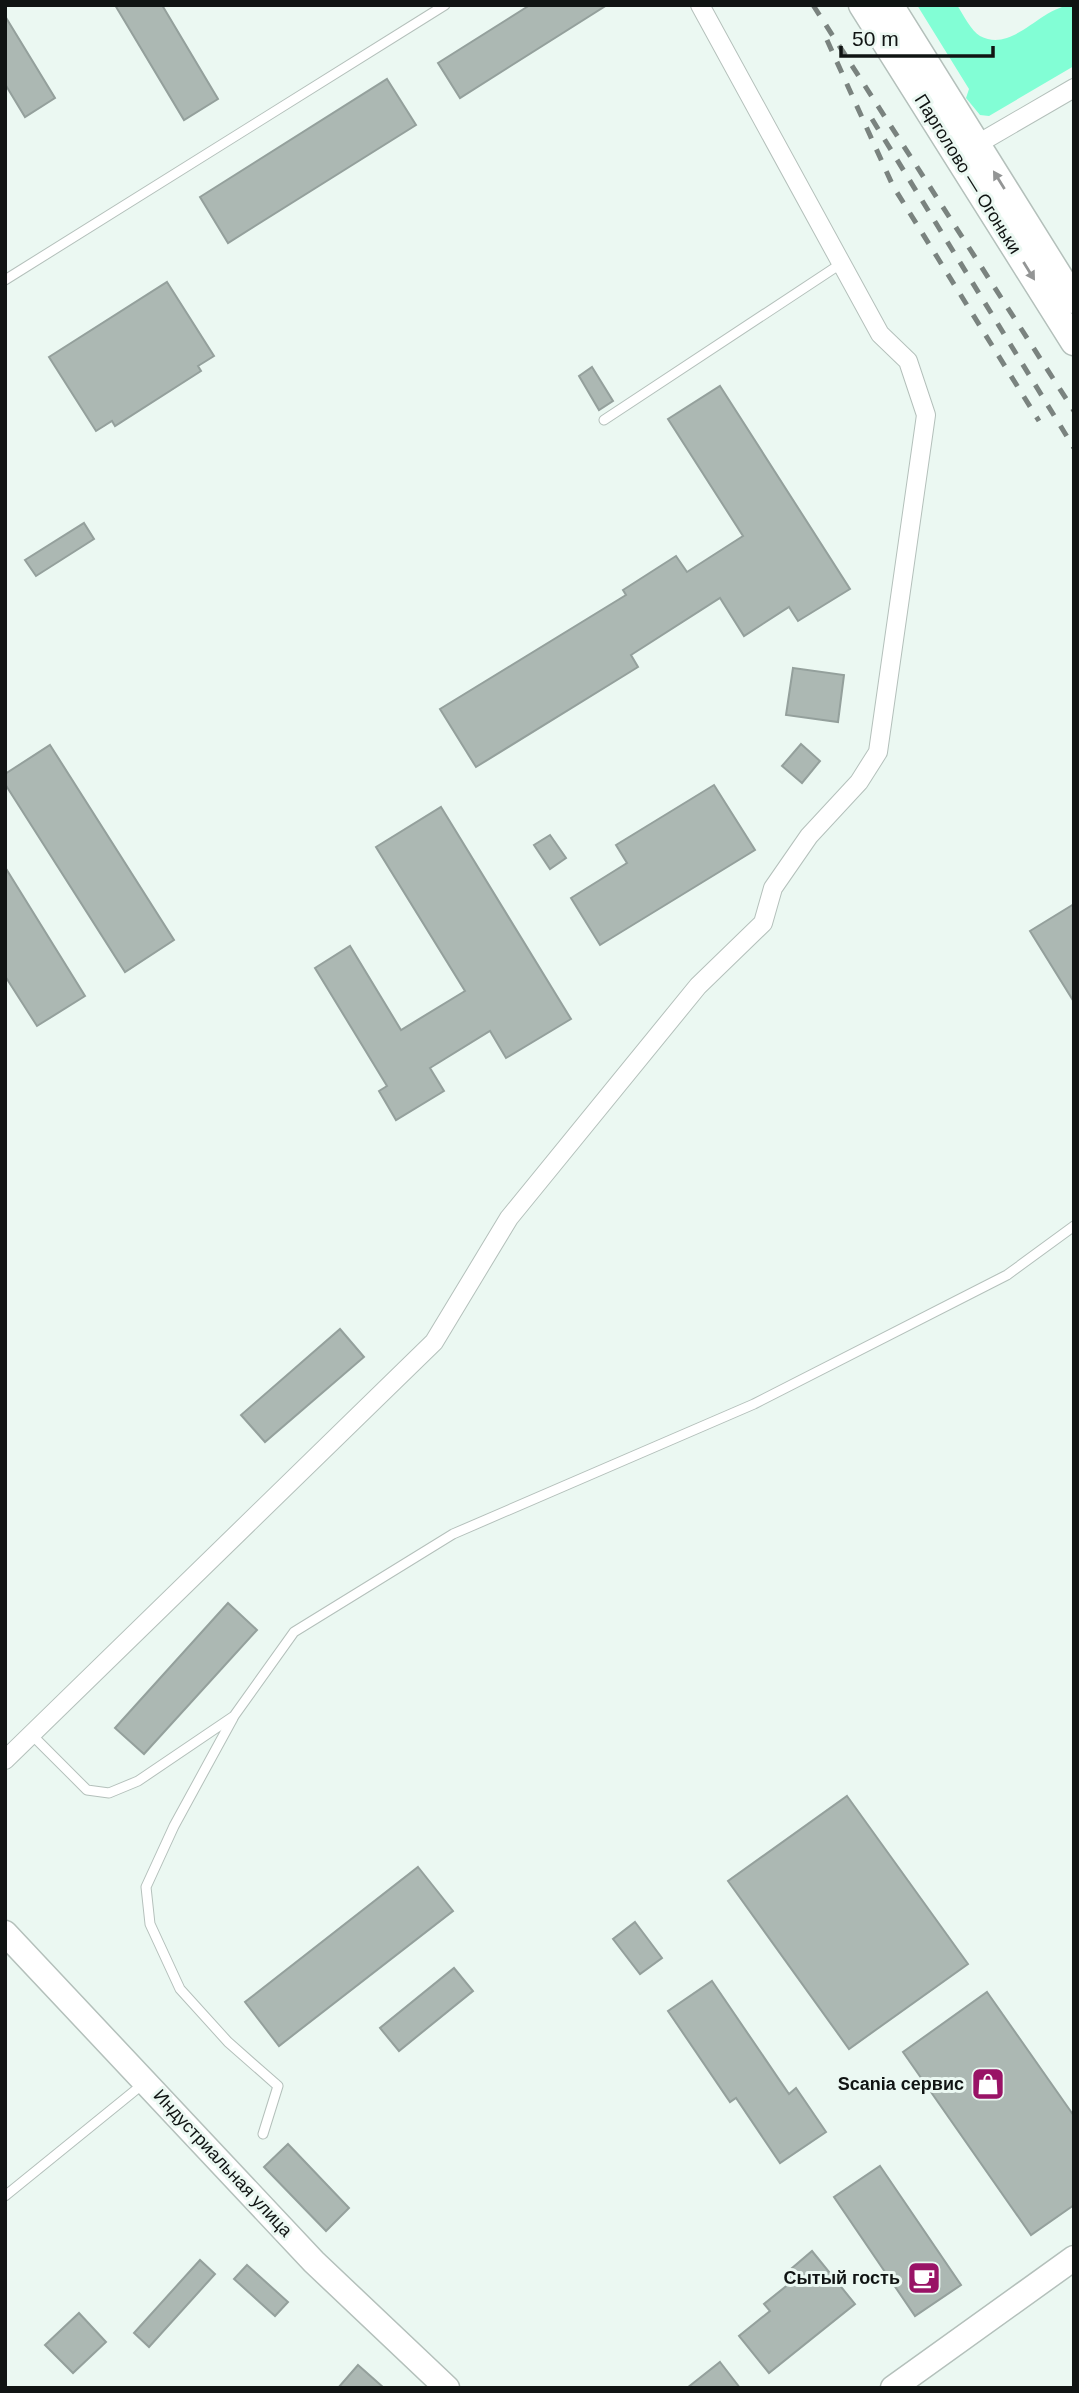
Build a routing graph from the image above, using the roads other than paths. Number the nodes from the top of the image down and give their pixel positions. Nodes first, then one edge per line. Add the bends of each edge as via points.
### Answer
1 (445, 5) edge
2 (700, 5) edge
3 (862, 5) edge
4 (890, 5) edge
5 (1074, 88) edge
6 (967, 151) junction
7 (842, 264) junction
8 (5, 280) edge
9 (1074, 300) edge
10 (1074, 342) edge
11 (604, 420) dead end
12 (1074, 1226) edge
13 (234, 1716) junction
14 (31, 1733) junction
15 (5, 1760) edge
16 (5, 1933) edge
17 (147, 2081) junction
18 (263, 2134) dead end
19 (5, 2196) edge
20 (1074, 2258) edge
21 (447, 2388) edge
22 (894, 2388) edge

1 - 8 lane
2 - 7 street
3 - 6 main road, Парголово — Огоньки
4 - 6 main road, Парголово — Огоньки
5 - 6 street
9 -> 6 main road, Парголово — Огоньки
6 -> 10 main road, Парголово — Огоньки
7 - 11 lane
7 - 14 street via 880,334 908,361 926,415 878,752 773,887 763,923 698,986 509,1218 434,1342
12 - 13 lane via 1007,1275 754,1405 453,1534 294,1632
13 - 14 lane via 138,1781 109,1793 88,1790
13 - 18 lane via 146,1887 150,1924 180,1989 228,2042 278,2086
14 - 15 street
16 - 17 street, Индустриальная улица
17 - 19 lane
17 - 21 street, Индустриальная улица via 314,2262
20 - 22 street

